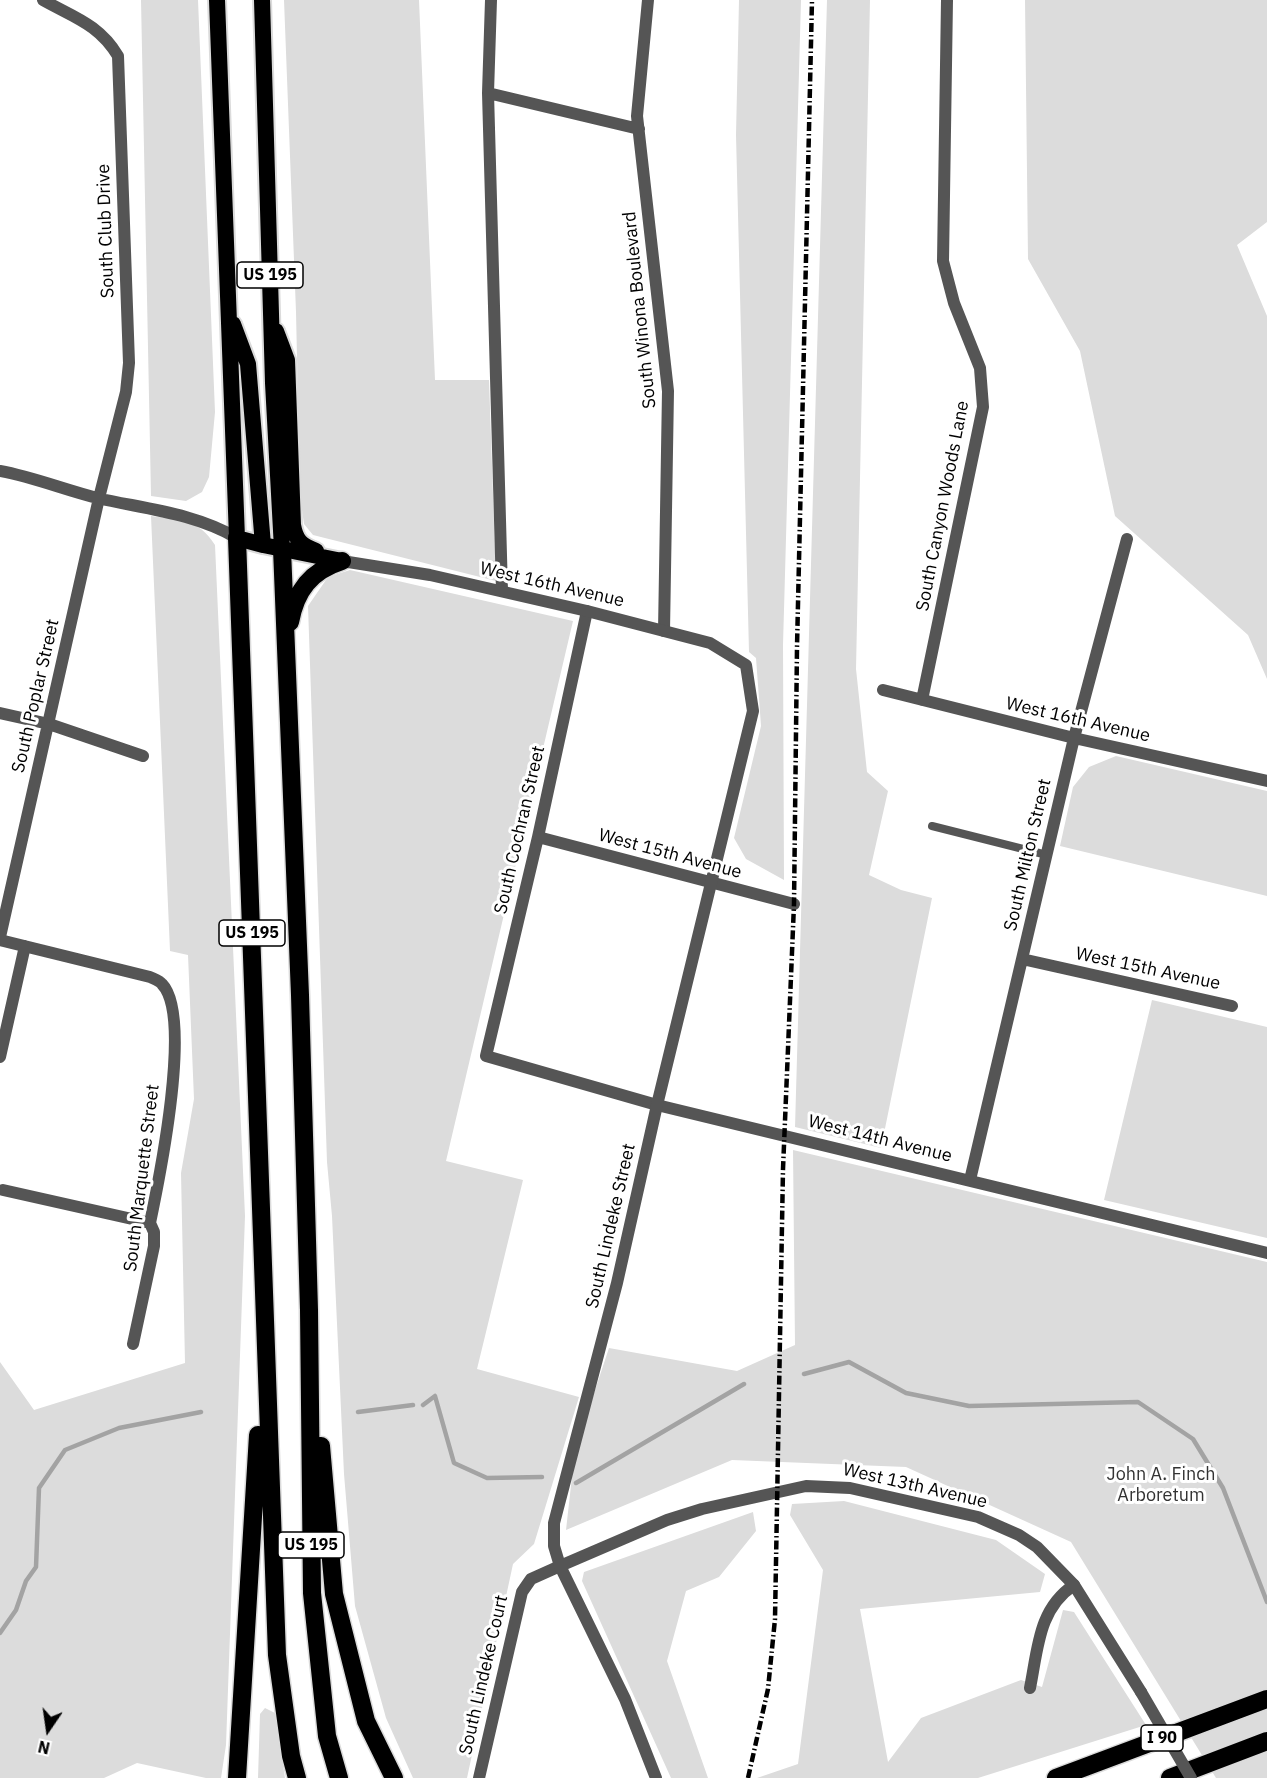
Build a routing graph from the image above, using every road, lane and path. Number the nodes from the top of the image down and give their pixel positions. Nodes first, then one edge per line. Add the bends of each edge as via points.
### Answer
1 (43, 0) edge
2 (217, 0) edge
3 (262, 0) edge
4 (491, 0) edge
5 (648, 0) edge
6 (947, 0) edge
7 (488, 93) junction
8 (639, 129) junction
9 (229, 315) junction
10 (271, 319) junction
11 (0, 471) edge
12 (99, 498) junction
13 (237, 538) junction
14 (1127, 539) dead end
15 (263, 545) junction
16 (282, 549) junction
17 (342, 561) junction
18 (502, 591) junction
19 (587, 611) junction
20 (664, 631) junction
21 (286, 641) junction
22 (746, 665) joint
23 (883, 690) dead end
24 (922, 700) junction
25 (0, 713) edge
26 (49, 724) junction
27 (1074, 738) junction
28 (143, 756) dead end
29 (1267, 781) edge
30 (932, 826) dead end
31 (538, 837) junction
32 (1047, 855) junction
33 (711, 883) junction
34 (794, 904) dead end
35 (0, 938) edge
36 (25, 946) junction
37 (1022, 959) junction
38 (1232, 1006) dead end
39 (486, 1056) joint
40 (0, 1057) edge
41 (657, 1105) junction
42 (970, 1180) junction
43 (3, 1190) dead end
44 (150, 1223) junction
45 (1267, 1253) edge
46 (309, 1310) junction
47 (264, 1329) junction
48 (133, 1344) dead end
49 (560, 1566) junction
50 (1074, 1585) junction
51 (1030, 1688) dead end
52 (1267, 1699) edge
53 (1267, 1742) edge
54 (237, 1778) edge
55 (297, 1778) edge
56 (339, 1778) edge
57 (394, 1778) edge
58 (479, 1778) edge
59 (656, 1778) edge
60 (1056, 1778) edge
61 (1170, 1778) edge
62 (1191, 1778) edge

1 - 12 street, South Club Drive via 96,28 118,56 129,363 126,392
2 - 9 highway, US 195
3 - 10 highway, US 195
4 - 7 street
5 - 8 street, South Winona Boulevard via 638,95
6 - 24 street, South Canyon Woods Lane via 943,261 954,303 980,368 983,407
7 - 8 street
7 - 18 street
8 - 20 street, South Winona Boulevard via 668,391
9 - 13 highway, US 195
9 - 15 highway via 248,364
10 - 16 highway, US 195
10 - 17 highway via 287,360 295,538 302,546
11 - 12 street
12 - 13 street via 205,522
12 - 26 street, South Poplar Street
13 - 15 highway
13 - 47 highway, US 195
14 - 27 street, South Milton Street
15 - 16 highway
16 - 17 highway
16 - 21 highway, US 195
17 - 18 street, West 16th Avenue
17 - 21 highway via 313,573 298,592
18 - 19 street, West 16th Avenue
19 - 20 street, West 16th Avenue
19 - 31 street, South Cochran Street
20 - 22 street, West 16th Avenue via 710,643
21 - 46 highway, US 195
22 - 33 street, South Lindeke Street via 753,711
23 - 24 street, West 16th Avenue
24 - 27 street, West 16th Avenue
25 - 26 street
26 - 28 street
26 - 35 street, South Poplar Street
27 - 29 street, West 16th Avenue
27 - 32 street, South Milton Street
30 - 32 lane
31 - 33 street, West 15th Avenue
31 - 39 street, South Cochran Street
32 - 37 street, South Milton Street
33 - 34 street, West 15th Avenue
33 - 41 street, South Lindeke Street
35 - 36 street
36 - 40 street
36 - 44 street, South Marquette Street via 160,982 168,993 172,1009 172,1095
37 - 38 street, West 15th Avenue
37 - 42 street, South Milton Street
39 - 41 street, West 14th Avenue
41 - 42 street, West 14th Avenue
41 - 49 street, South Lindeke Street via 612,1303 554,1523 554,1545
42 - 45 street, West 14th Avenue
43 - 44 street
44 - 48 street, South Marquette Street via 154,1246
46 - 56 highway, US 195 via 312,1593 327,1736
46 - 57 highway via 334,1594 366,1721
47 - 54 highway, US 195
47 - 55 highway, US 195 via 277,1655
49 - 50 street, West 13th Avenue via 702,1509 759,1494 822,1485 850,1488 998,1525 1037,1547
49 - 58 street, South Lindeke Court via 531,1579 522,1592
49 - 59 street, South Lindeke Street via 625,1699
50 - 51 street via 1055,1599 1047,1612
50 - 62 street, West 13th Avenue, bridge
52 - 60 highway, I 90
53 - 61 highway, I 90

